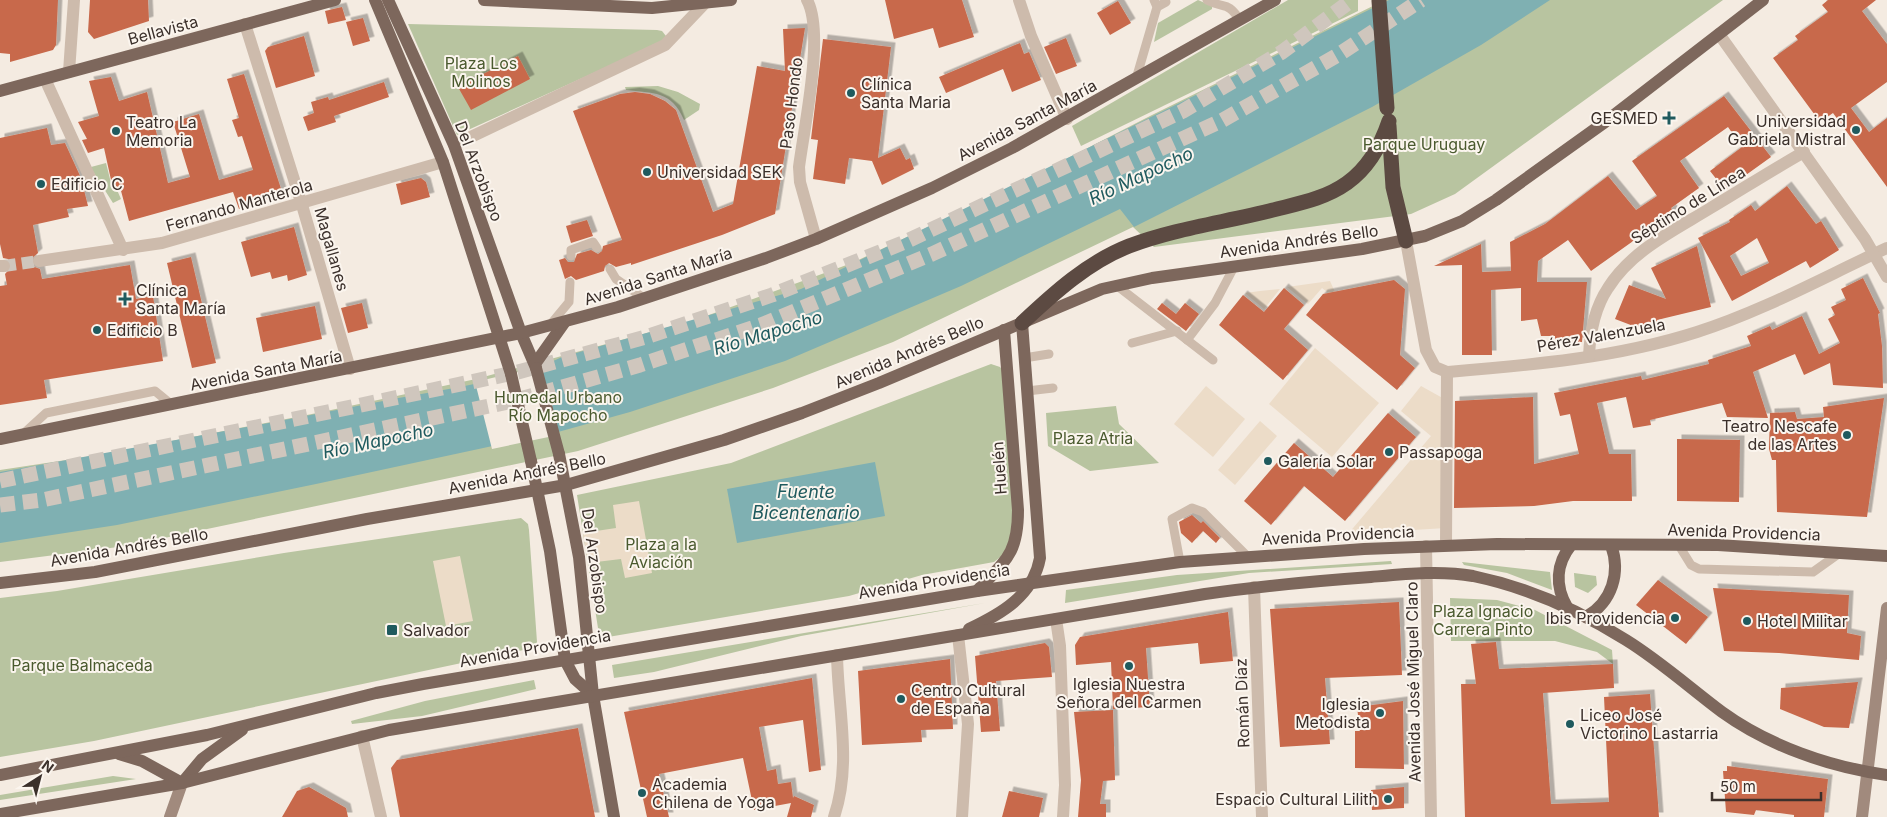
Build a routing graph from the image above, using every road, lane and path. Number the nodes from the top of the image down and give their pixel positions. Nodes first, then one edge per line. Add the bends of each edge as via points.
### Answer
1 (74, 0) edge
2 (335, 0) edge
3 (375, 0) edge
4 (388, 0) edge
5 (484, 0) edge
6 (731, 0) edge
7 (806, 0) edge
8 (1019, 0) edge
9 (1207, 0) edge
10 (1275, 0) edge
11 (1763, 0) edge
12 (1379, 1) edge
13 (549, 2) edge
14 (1166, 2) dead end
15 (706, 3) junction
16 (1156, 3) edge
17 (634, 4) edge
18 (1240, 20) junction
19 (245, 24) junction
20 (1718, 34) junction
21 (69, 72) junction
22 (45, 79) junction
23 (1136, 80) junction
24 (3, 92) edge
25 (1388, 115) junction
26 (1067, 119) junction
27 (454, 145) junction
28 (1804, 152) junction
29 (443, 162) junction
30 (302, 205) junction
31 (816, 239) junction
32 (1406, 241) junction
33 (597, 248) dead end
34 (1887, 248) edge
35 (123, 250) junction
36 (1874, 254) junction
37 (571, 256) dead end
38 (39, 261) tunnel mouth
39 (1234, 267) junction
40 (610, 269) dead end
41 (1887, 277) edge
42 (570, 282) dead end
43 (1116, 285) junction
44 (645, 299) junction
45 (564, 323) junction
46 (1022, 323) junction
47 (548, 327) junction
48 (1004, 330) junction
49 (1177, 331) junction
50 (522, 333) junction
51 (499, 338) junction
52 (1187, 340) junction
53 (1132, 343) dead end
54 (1049, 354) dead end
55 (1589, 356) junction
56 (1024, 358) junction
57 (1213, 360) dead end
58 (536, 366) junction
59 (350, 369) junction
60 (1446, 372) junction
61 (1053, 388) dead end
62 (1027, 391) junction
63 (172, 405) junction
64 (21, 436) junction
65 (0, 439) edge
66 (566, 485) junction
67 (538, 490) junction
68 (1678, 544) junction
69 (1446, 545) junction
70 (1571, 545) junction
71 (1610, 545) junction
72 (1426, 546) junction
73 (1841, 552) junction
74 (1247, 556) junction
75 (1887, 556) edge
76 (1180, 562) junction
77 (1427, 573) junction
78 (1032, 582) junction
79 (0, 583) edge
80 (1254, 587) junction
81 (977, 590) junction
82 (1567, 607) junction
83 (1887, 608) edge
84 (1586, 617) junction
85 (1056, 619) junction
86 (958, 635) junction
87 (837, 655) junction
88 (589, 656) junction
89 (565, 660) junction
90 (593, 695) junction
91 (251, 725) junction
92 (362, 736) junction
93 (118, 753) junction
94 (1867, 772) junction
95 (0, 775) edge
96 (1887, 775) edge
97 (182, 784) junction
98 (0, 814) edge
99 (170, 817) edge
100 (381, 817) edge
101 (614, 817) edge
102 (834, 817) edge
103 (962, 817) edge
104 (1063, 817) edge
105 (1262, 817) edge
106 (1431, 817) edge
107 (1862, 817) edge

1 - 21 street
2 - 19 main road, Bellavista
3 - 29 main road, Del Arzobispo
4 - 27 main road, Del Arzobispo
5 - 13 main road
6 - 15 main road
7 - 31 street, Paso Hondo via 814,17 815,50 799,167
8 - 26 street
9 - 18 lane via 1233,6
10 - 18 main road, Avenida Santa María
11 - 20 main road, Avenida Andrés Bello
12 - 25 highway, bridge
13 - 17 main road
14 - 16 lane
15 - 17 main road
15 - 27 street via 665,45
16 - 23 lane
18 - 23 main road, Avenida Santa María
19 - 21 main road, Bellavista
19 - 30 street, Magallanes
20 - 28 street
20 - 32 main road, Avenida Andrés Bello via 1496,200 1442,230
21 - 22 main road, Bellavista
22 - 24 main road, Bellavista
22 - 35 street
23 - 26 main road, Avenida Santa María
25 - 32 highway via 1393,187
25 - 46 highway via 1373,156 1357,175 1337,189 1301,203 1129,246 1094,264 1051,296
26 - 31 main road, Avenida Santa María via 932,188
27 - 50 main road, Del Arzobispo
28 - 36 street
28 - 55 street, Séptimo de Línea via 1664,236 1624,267 1607,288 1596,312
29 - 30 street, Fernando Manterola
29 - 51 main road, Del Arzobispo
30 - 35 street, Fernando Manterola via 162,243
30 - 59 street, Magallanes
31 - 44 main road, Avenida Santa María
32 - 39 main road, Avenida Andrés Bello
32 - 60 street via 1426,350 1435,368
33 - 37 lane via 594,242 571,250
34 - 36 street, Pérez Valenzuela
35 - 38 street, Fernando Manterola
36 - 41 street
36 - 55 street, Pérez Valenzuela via 1716,326 1645,346
39 - 43 main road, Avenida Andrés Bello
39 - 52 lane via 1215,303
40 - 44 lane via 616,279
42 - 47 lane via 569,302
43 - 46 main road, Avenida Andrés Bello via 1087,294
43 - 49 lane
44 - 45 main road, Avenida Santa María
45 - 47 main road, Avenida Santa María
45 - 58 main road
46 - 48 main road, Avenida Andrés Bello
46 - 56 main road
47 - 50 main road, Avenida Santa María
48 - 66 main road, Avenida Andrés Bello via 760,428
48 - 81 main road, Huelén via 1018,510 1017,538 1006,560
49 - 52 lane
49 - 53 lane
50 - 51 main road, Avenida Santa María
50 - 58 main road, Del Arzobispo
51 - 59 main road, Avenida Santa María
51 - 67 main road, Del Arzobispo, bridge
52 - 57 lane
54 - 56 lane
55 - 60 street, Pérez Valenzuela
56 - 62 main road
58 - 66 main road, Del Arzobispo, bridge
59 - 63 main road, Avenida Santa María
60 - 69 street
61 - 62 lane
62 - 78 main road via 1041,550
63 - 64 main road, Avenida Santa María
63 - 64 lane via 155,391 46,413
64 - 65 main road, Avenida Santa María
66 - 67 main road, Avenida Andrés Bello
66 - 88 main road, Del Arzobispo via 579,556
67 - 79 main road, Avenida Andrés Bello via 367,519 95,572
67 - 89 main road, Del Arzobispo
68 - 71 main road, Avenida Providencia
68 - 73 main road, Avenida Providencia
68 - 73 lane via 1691,565 1699,569 1813,572
69 - 70 main road, Avenida Providencia
69 - 72 main road, Avenida Providencia
70 - 71 main road, Avenida Providencia
70 - 82 main road via 1558,573 1560,593
71 - 84 main road via 1616,564 1612,588 1601,605
72 - 74 main road, Avenida Providencia
72 - 77 street, Avenida José Miguel Claro
73 - 75 main road, Avenida Providencia
74 - 76 main road, Avenida Providencia
74 - 76 lane via 1202,512 1192,508 1172,519
76 - 78 main road, Avenida Providencia
77 - 80 main road
77 - 82 main road via 1472,576
77 - 106 street, Avenida José Miguel Claro
78 - 81 main road, Avenida Providencia
78 - 86 main road via 1010,606
80 - 85 main road
80 - 105 street, Román Díaz
81 - 88 main road, Avenida Providencia
82 - 84 main road
83 - 94 main road
84 - 94 main road via 1655,659 1748,729 1810,756
85 - 86 main road
85 - 104 street via 1060,646 1065,785
86 - 87 main road
86 - 103 street via 968,713
87 - 90 main road
87 - 102 street via 844,756 842,788
88 - 89 main road, Avenida Providencia
88 - 90 main road, Del Arzobispo
89 - 90 main road, Del Arzobispo via 575,679
89 - 91 main road, Avenida Providencia via 376,693
90 - 92 main road
90 - 101 main road
91 - 93 main road, Avenida Providencia
91 - 97 main road via 206,756
92 - 97 main road
92 - 100 street
93 - 95 main road, Avenida Providencia
93 - 97 main road via 142,761
94 - 96 main road
94 - 107 main road
97 - 98 main road
97 - 99 main road

